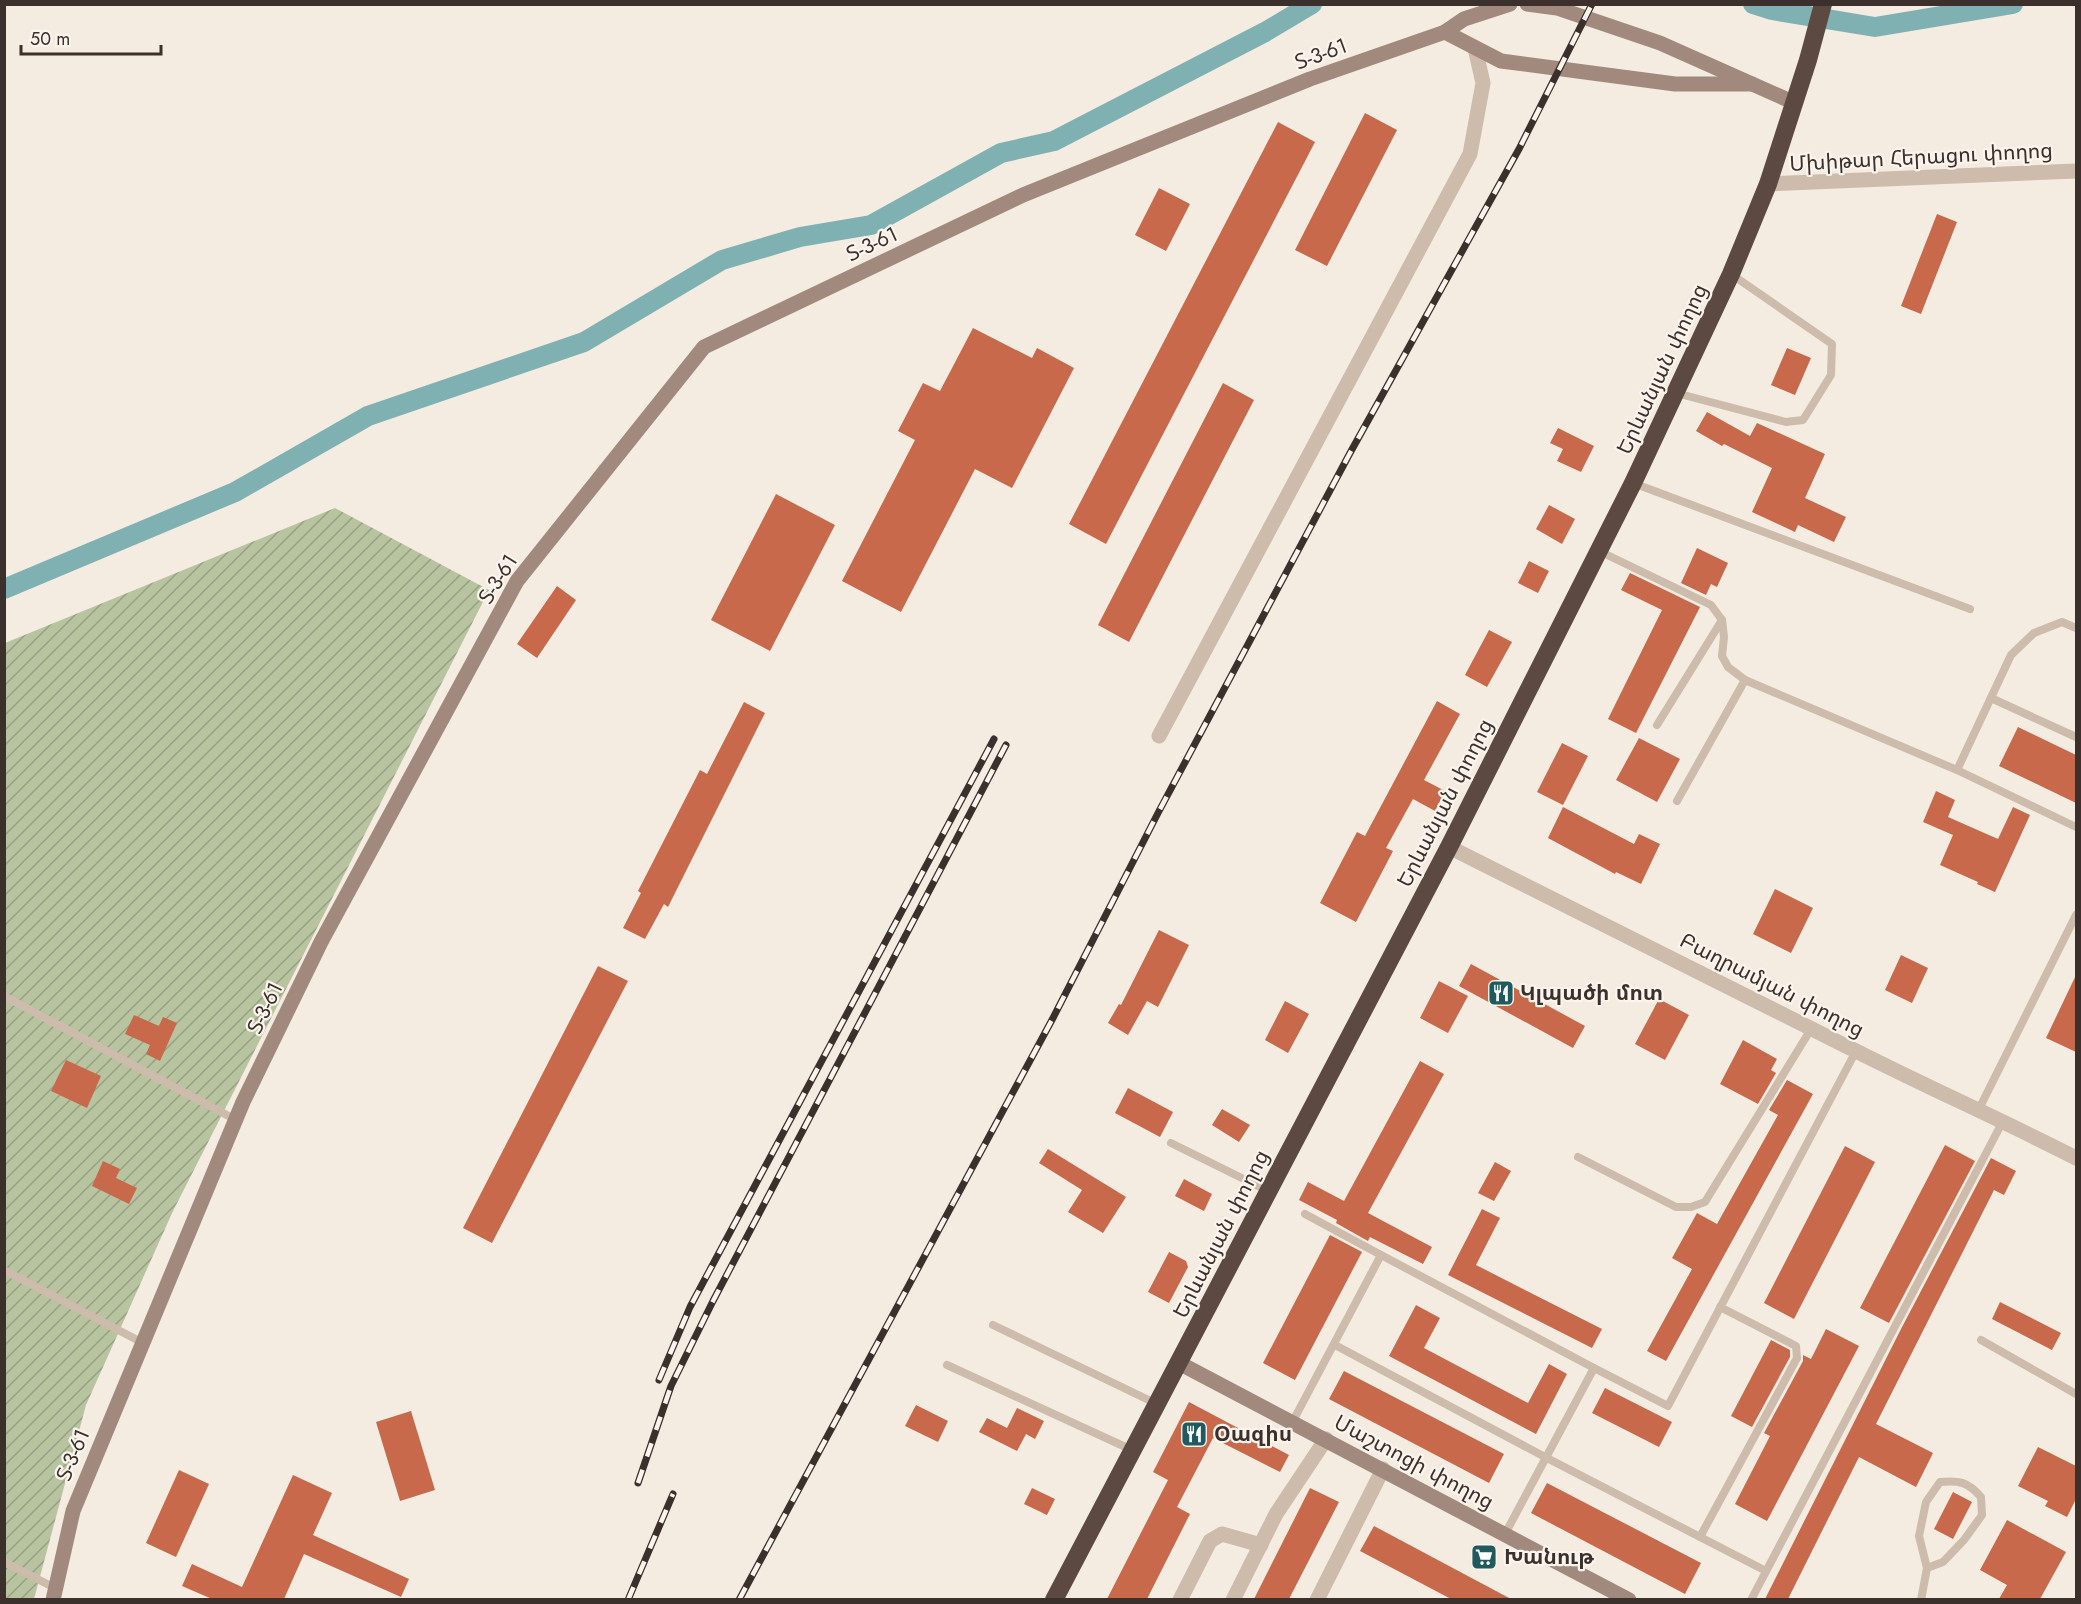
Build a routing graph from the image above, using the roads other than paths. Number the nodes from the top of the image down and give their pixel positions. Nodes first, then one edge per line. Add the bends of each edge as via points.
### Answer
1 (1510, 4) edge
2 (1527, 4) edge
3 (1823, 4) edge
4 (1446, 32) junction
5 (1475, 48) junction
6 (1752, 84) junction
7 (1795, 103) junction
8 (2076, 171) edge
9 (1768, 184) junction
10 (1731, 274) junction
11 (1676, 393) junction
12 (1634, 483) junction
13 (1599, 551) junction
14 (1971, 609) dead end
15 (1722, 620) junction
16 (2076, 628) edge
17 (1745, 680) junction
18 (1991, 698) junction
19 (1657, 725) dead end
20 (1159, 735) dead end
21 (2076, 737) edge
22 (1957, 770) junction
23 (1677, 801) dead end
24 (2076, 827) edge
25 (1449, 847) junction
26 (2076, 915) edge
27 (4, 996) edge
28 (1811, 1029) junction
29 (1856, 1051) junction
30 (1978, 1111) junction
31 (236, 1120) junction
32 (2004, 1120) junction
33 (1171, 1143) dead end
34 (1578, 1157) dead end
35 (2076, 1158) edge
36 (1268, 1191) junction
37 (1305, 1214) dead end
38 (1381, 1255) junction
39 (4, 1270) edge
40 (1720, 1307) junction
41 (993, 1325) dead end
42 (1981, 1340) dead end
43 (143, 1343) junction
44 (1335, 1345) junction
45 (1179, 1363) junction
46 (947, 1365) dead end
47 (1594, 1368) junction
48 (2076, 1394) edge
49 (1158, 1404) junction
50 (1293, 1421) junction
51 (1326, 1439) junction
52 (1133, 1450) junction
53 (1545, 1458) junction
54 (1383, 1469) junction
55 (1505, 1534) junction
56 (1700, 1537) junction
57 (1261, 1545) junction
58 (4, 1562) edge
59 (1927, 1568) junction
60 (1766, 1571) junction
61 (54, 1594) edge
62 (1054, 1599) edge
63 (1180, 1599) edge
64 (1233, 1599) edge
65 (1317, 1599) edge
66 (1629, 1599) edge
67 (1751, 1599) edge
68 (1921, 1599) edge

1 - 4 street, Տ-3-61 / Տ-3-61 via 1464,20
2 - 6 street via 1557,8 1660,43
3 - 7 highway, Երևանյան փողոց
4 - 5 street
4 - 31 street, Տ-3-61 / Տ-3-61 via 1310,79 1023,195 704,347 518,581 321,942
5 - 6 street via 1501,61 1628,78 1675,84
5 - 20 street via 1483,83 1470,154
6 - 7 street
7 - 9 highway, Երևանյան փողոց
8 - 9 street, Մխիթար Հերացու փողոց
9 - 10 highway, Երևանյան փողոց
10 - 11 highway, Երևանյան փողոց
10 - 11 lane via 1832,344 1831,375 1803,420 1786,422
11 - 12 highway, Երևանյան փողոց
12 - 13 highway, Երևանյան փողոց
12 - 14 lane
13 - 15 lane via 1711,605
13 - 25 highway, Երևանյան փողոց
15 - 17 lane via 1722,656 1728,668
15 - 19 lane
16 - 18 lane via 2062,622 2034,633 2011,656
17 - 22 lane
17 - 23 lane
18 - 21 lane
18 - 22 lane
22 - 24 lane
25 - 28 street, Բաղրամյան փողոց
25 - 36 highway, Երևանյան փողոց
26 - 30 lane
27 - 31 lane
28 - 29 street, Բաղրամյան փողոց
28 - 34 lane via 1705,1202 1676,1208
29 - 30 street, Բաղրամյան փողոց
29 - 40 lane
30 - 32 street, Բաղրամյան փողոց
31 - 43 street, Տ-3-61 / Տ-3-61
32 - 35 street, Բաղրամյան փողոց
32 - 60 lane
33 - 36 lane
36 - 45 highway, Երևանյան փողոց
37 - 38 lane
38 - 44 lane
38 - 47 lane
39 - 43 lane
40 - 47 lane via 1668,1406
40 - 56 lane via 1796,1346 1797,1358
41 - 49 lane
42 - 48 lane
43 - 61 street, Տ-3-61 / Տ-3-61 via 73,1511
44 - 50 lane
44 - 53 lane
45 - 49 highway, Երևանյան փողոց
45 - 50 street, Մաշտոցի փողոց
46 - 52 lane
47 - 53 lane
49 - 52 highway, Երևանյան փողոց
50 - 51 street, Մաշտոցի փողոց
51 - 54 street, Մաշտոցի փողոց
51 - 57 street via 1276,1514
52 - 62 highway, Երևանյան փողոց
53 - 55 lane
53 - 56 lane
54 - 55 street, Մաշտոցի փողոց
54 - 65 street
55 - 66 street, Մաշտոցի փողոց
56 - 60 lane
57 - 63 street via 1222,1534 1210,1540
57 - 64 street
58 - 61 lane
59 - 59 lane via 1943,1562 1982,1515 1981,1497 1957,1480 1940,1482 1926,1502 1919,1536
59 - 68 lane
60 - 67 lane

